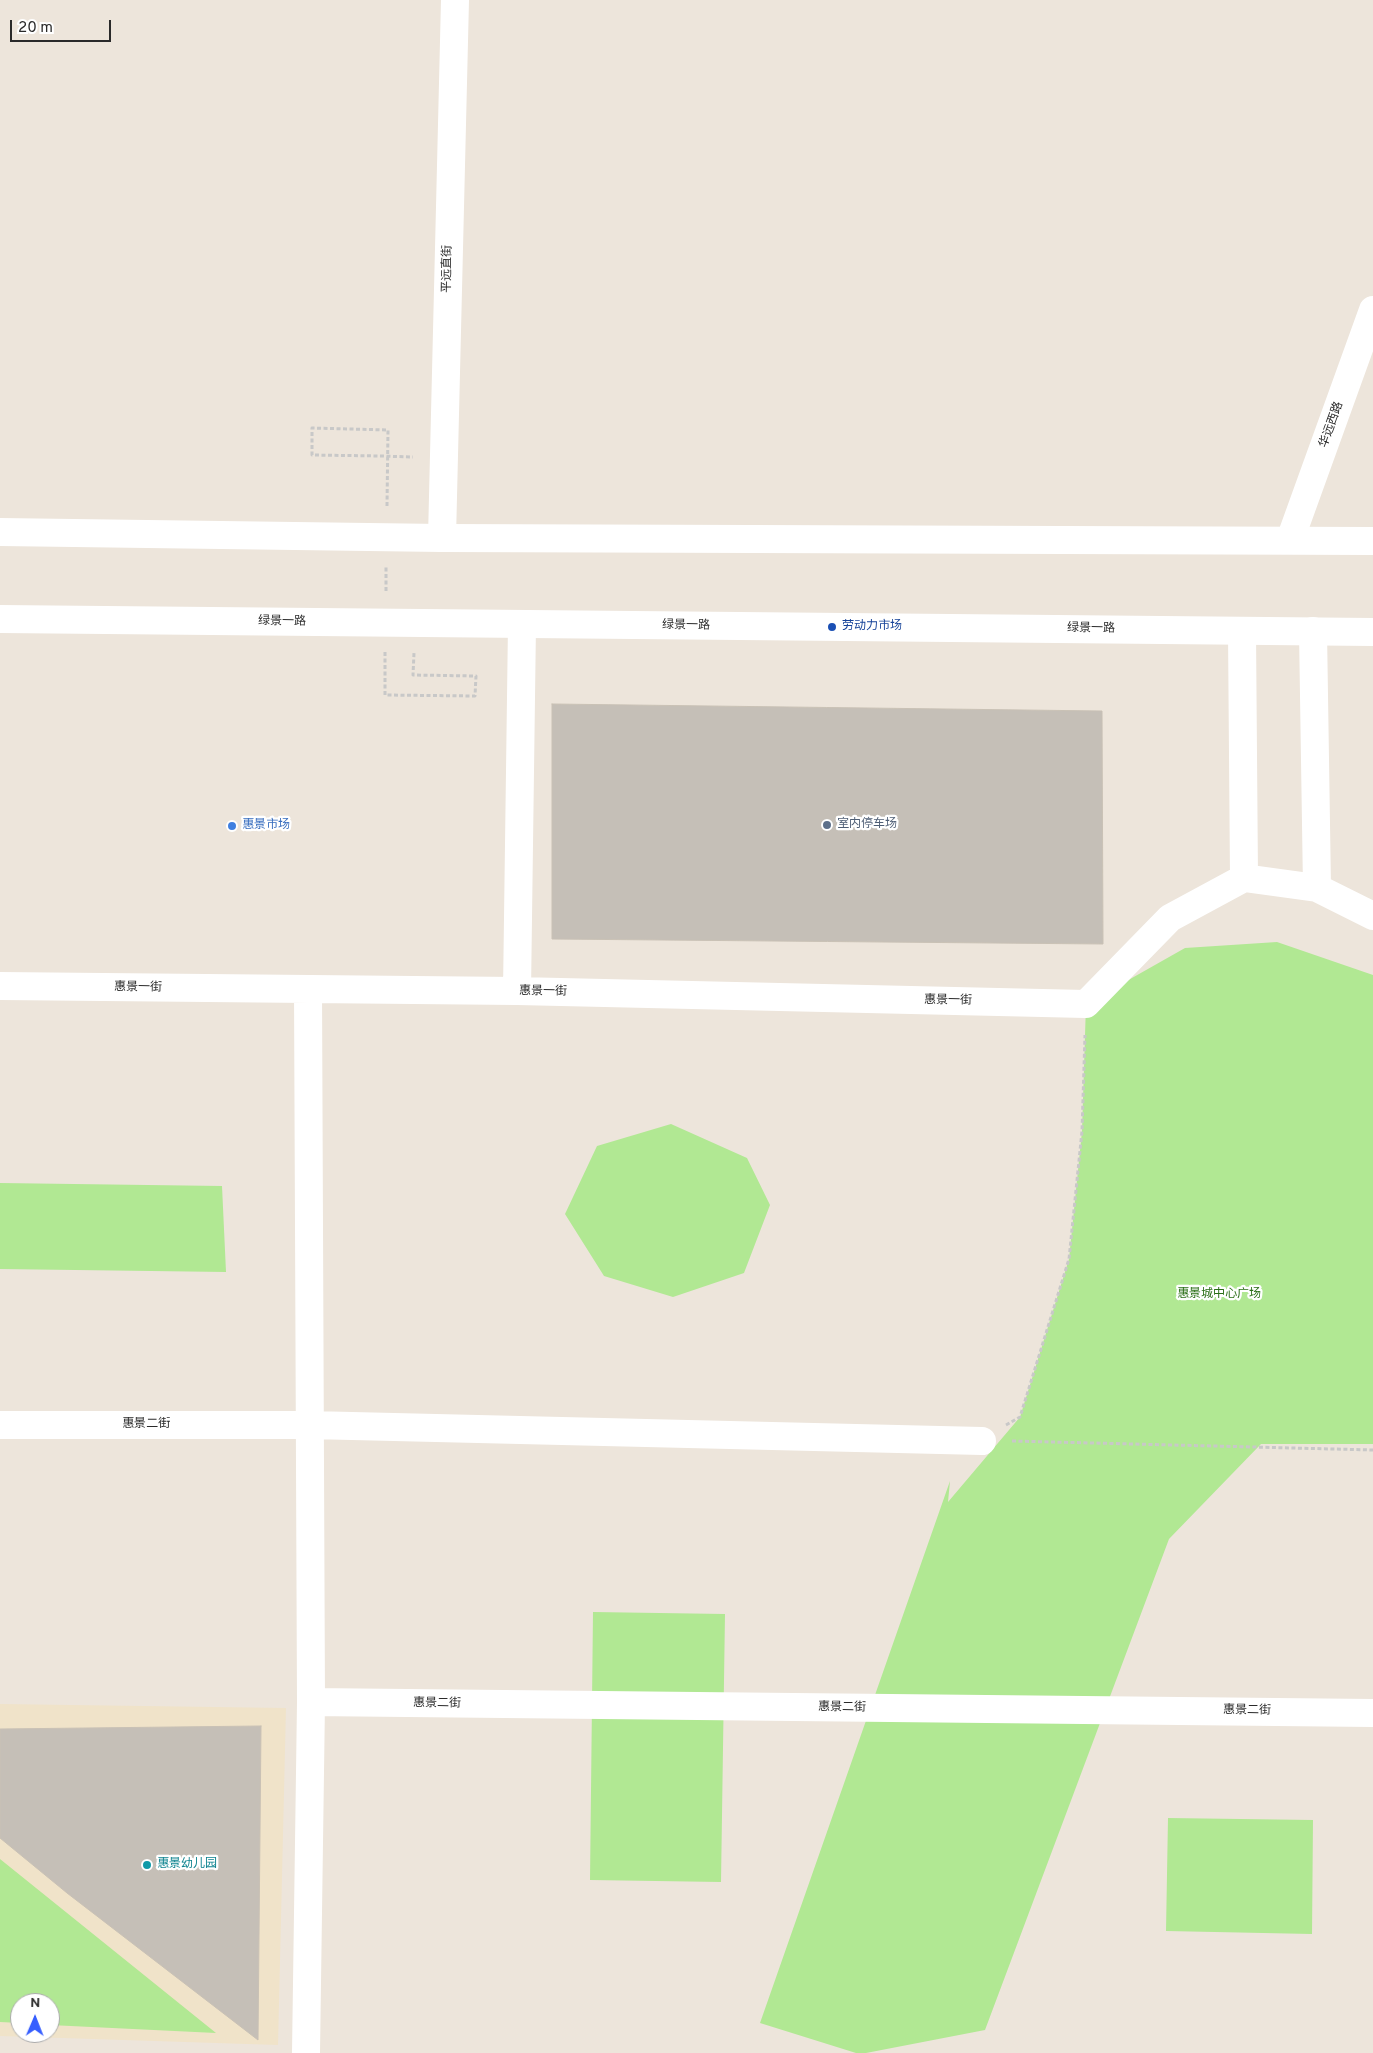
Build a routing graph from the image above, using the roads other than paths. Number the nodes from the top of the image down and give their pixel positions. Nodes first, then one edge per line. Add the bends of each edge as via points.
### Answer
1 (455, 0) edge
2 (1373, 310) edge
3 (0, 532) edge
4 (442, 538) junction
5 (1290, 540) junction
6 (1373, 541) edge
7 (0, 619) edge
8 (522, 624) junction
9 (1242, 630) junction
10 (1313, 631) junction
11 (1373, 632) edge
12 (1244, 878) junction
13 (1317, 888) junction
14 (1373, 916) edge
15 (0, 986) edge
16 (308, 989) junction
17 (517, 991) junction
18 (0, 1425) edge
19 (310, 1426) junction
20 (982, 1440) road end
21 (311, 1702) junction
22 (1373, 1713) edge
23 (306, 2053) edge

1 - 4 street, 平远直街
2 - 5 street, 华远西路
3 - 4 street
4 - 5 street
5 - 6 street
7 - 8 street, 绿景一路
8 - 9 street, 绿景一路
8 - 17 street
9 - 10 street, 绿景一路
9 - 12 street
10 - 11 street, 绿景一路
10 - 13 street
12 - 13 street
12 - 17 street, 惠景一街 via 1170,918 1086,1004
13 - 14 street
15 - 16 street, 惠景一街
16 - 17 street, 惠景一街
16 - 19 street
18 - 19 street, 惠景二街
19 - 20 street, 惠景二街
19 - 21 street
21 - 22 street, 惠景二街
21 - 23 street

